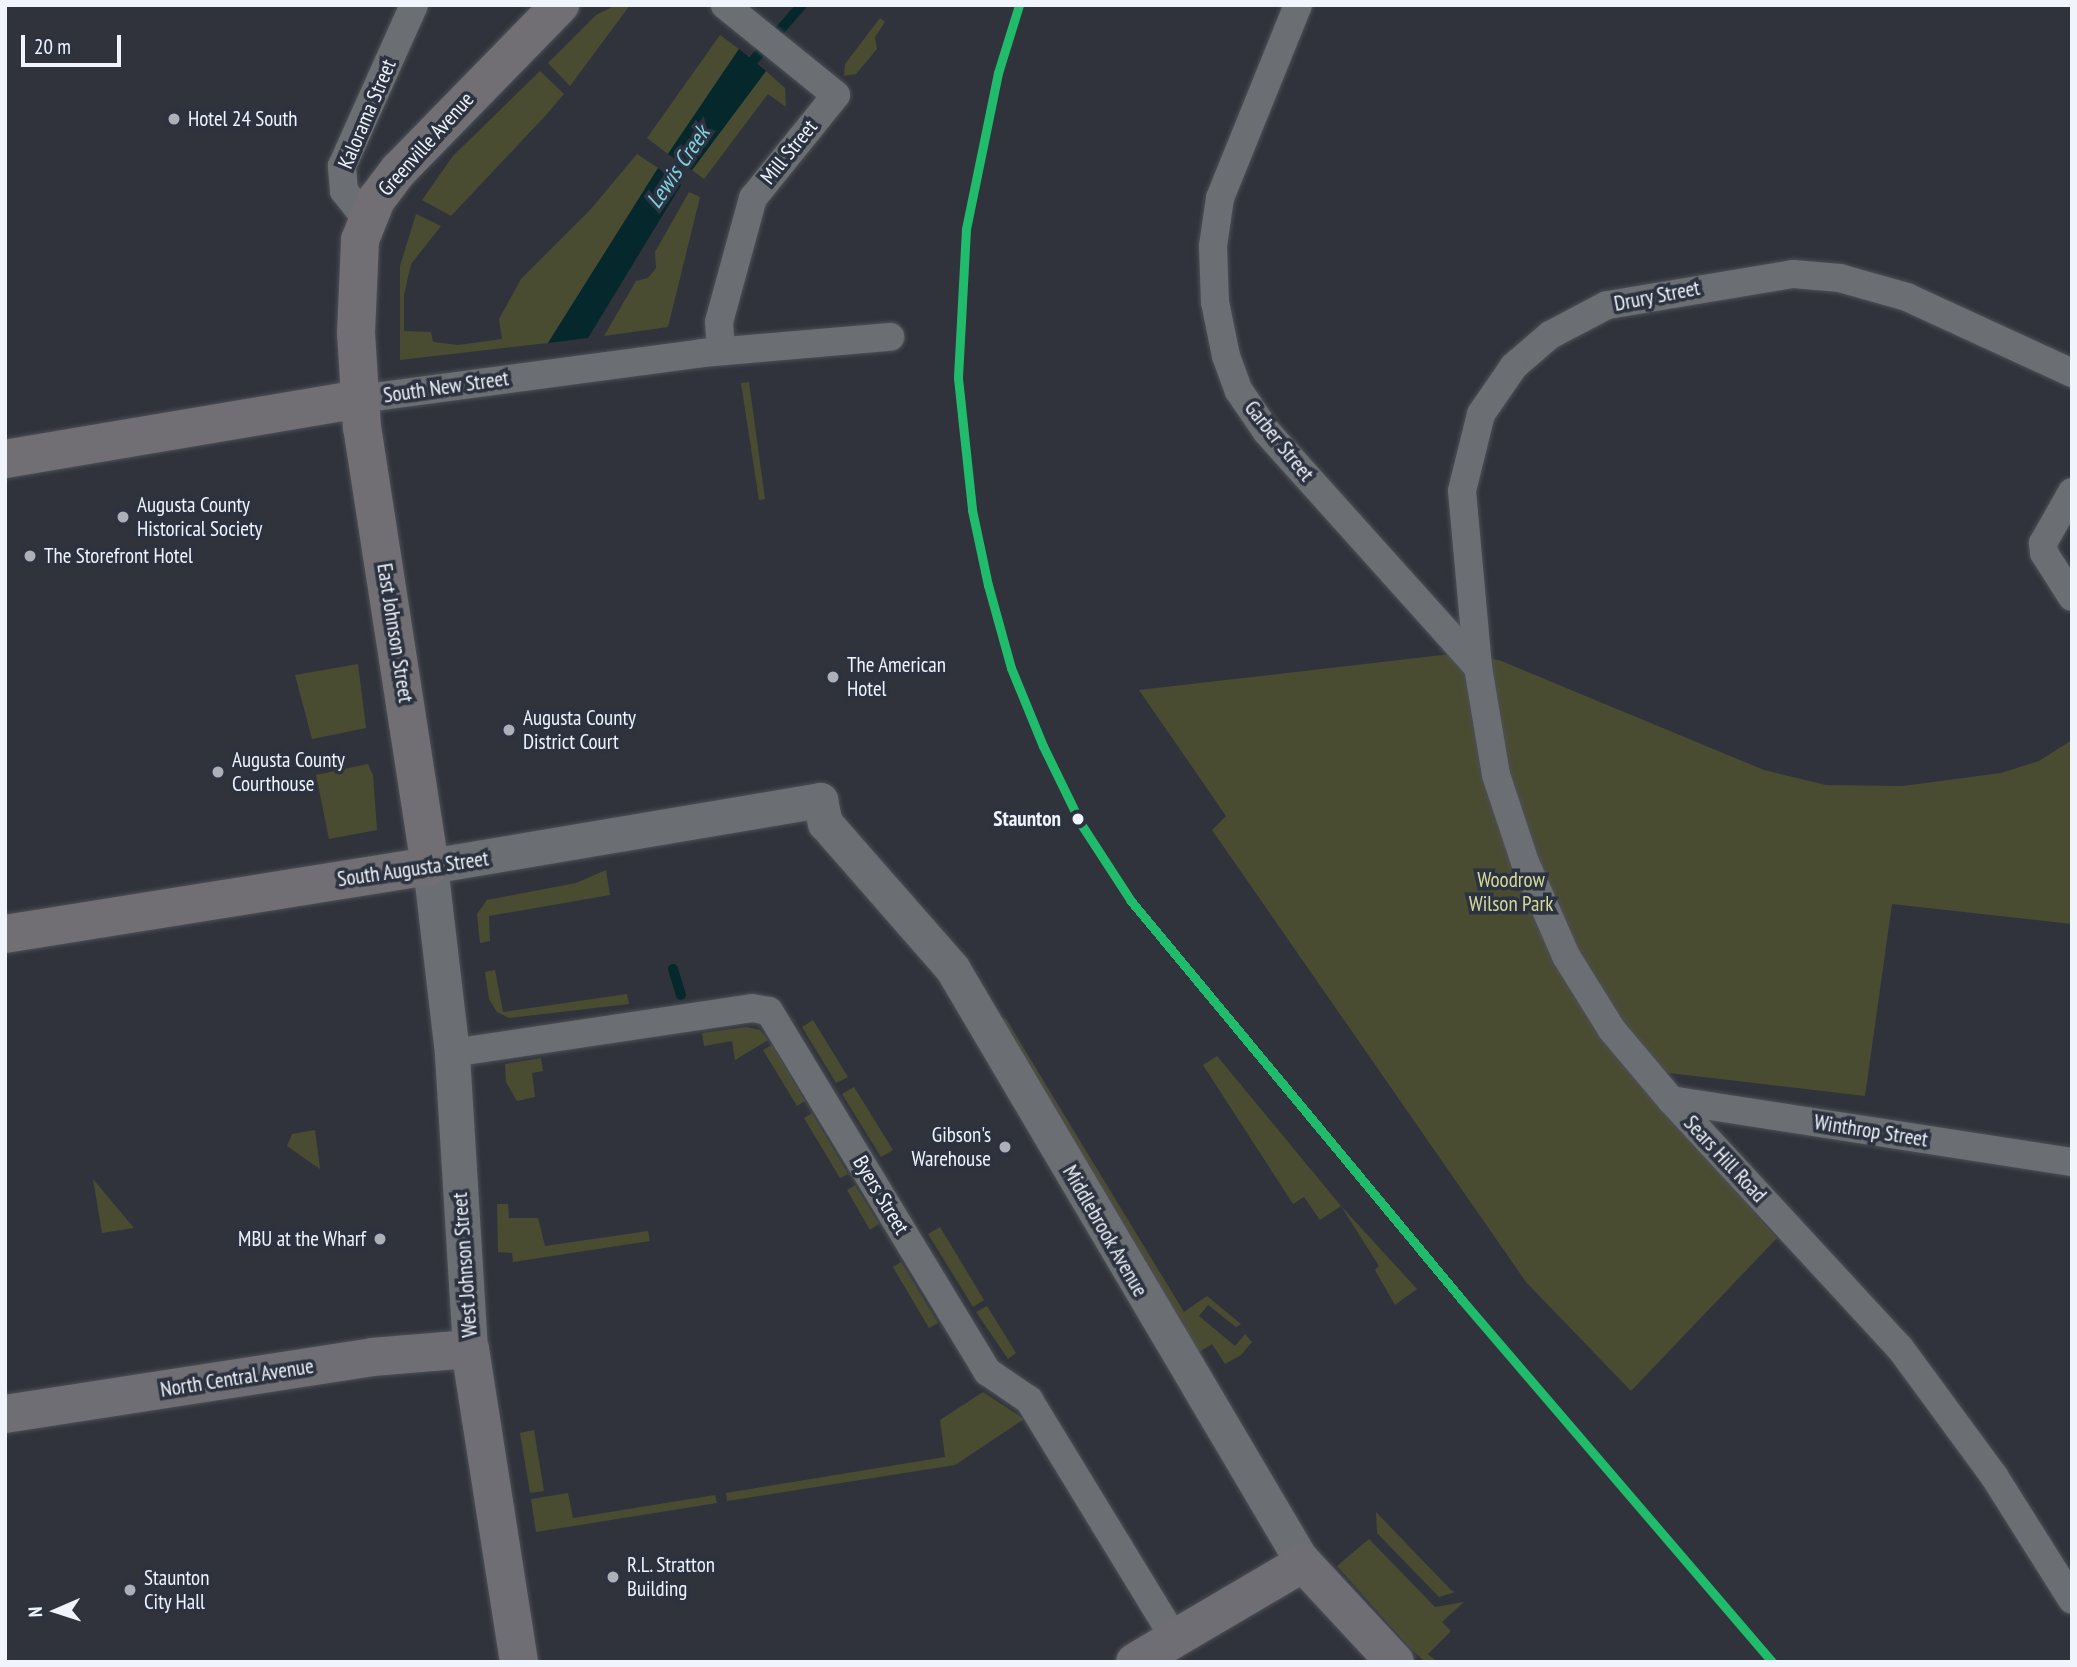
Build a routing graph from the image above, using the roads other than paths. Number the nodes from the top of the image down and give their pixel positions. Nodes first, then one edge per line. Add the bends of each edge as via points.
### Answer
1 (414, 5) edge
2 (561, 5) edge
3 (725, 5) edge
4 (1298, 5) edge
5 (366, 219) junction
6 (890, 337) dead end
7 (721, 351) junction
8 (2072, 373) edge
9 (359, 399) junction
10 (5, 459) edge
11 (2072, 492) edge
12 (2072, 597) edge
13 (1478, 667) junction
14 (820, 800) joint
15 (430, 866) junction
16 (5, 934) edge
17 (452, 1053) junction
18 (1671, 1100) junction
19 (2072, 1162) edge
20 (470, 1349) junction
21 (5, 1414) edge
22 (1303, 1563) junction
23 (2070, 1595) edge
24 (1175, 1639) junction
25 (519, 1662) edge
26 (1135, 1662) edge
27 (1395, 1662) edge

1 - 5 street, Kalorama Street via 342,166 344,191
2 - 5 main road, Greenville Avenue via 425,140 386,185
3 - 7 street, Mill Street via 836,95 753,198 719,322
4 - 13 street, Garber Street via 1220,198 1213,246 1222,344 1252,413
5 - 9 main road, Greenville Avenue via 357,267
6 - 7 street, South New Street
7 - 9 street, South New Street
8 - 13 street, Drury Street via 1907,297 1840,278 1793,274 1607,305 1530,350 1503,380 1472,437 1462,491
9 - 10 main road, South New Street
9 - 15 main road, East Johnson Street
11 - 12 street via 2043,543 2044,554
13 - 18 street, Sears Hill Road via 1496,775 1547,916 1595,1006
14 - 15 street, South Augusta Street
14 - 22 street, Middlebrook Avenue via 825,823 935,944 956,974
15 - 16 main road, South Augusta Street
15 - 17 street, West Johnson Street
17 - 20 street, West Johnson Street
17 - 24 street, Byers Street via 752,1008 769,1011 988,1372 1029,1399
18 - 19 street, Winthrop Street
18 - 23 street, Sears Hill Road via 1900,1348 1994,1476
20 - 21 main road, North Central Avenue via 372,1357
20 - 25 main road, West Johnson Street
22 - 24 main road
22 - 27 main road, Middlebrook Avenue
24 - 26 main road

